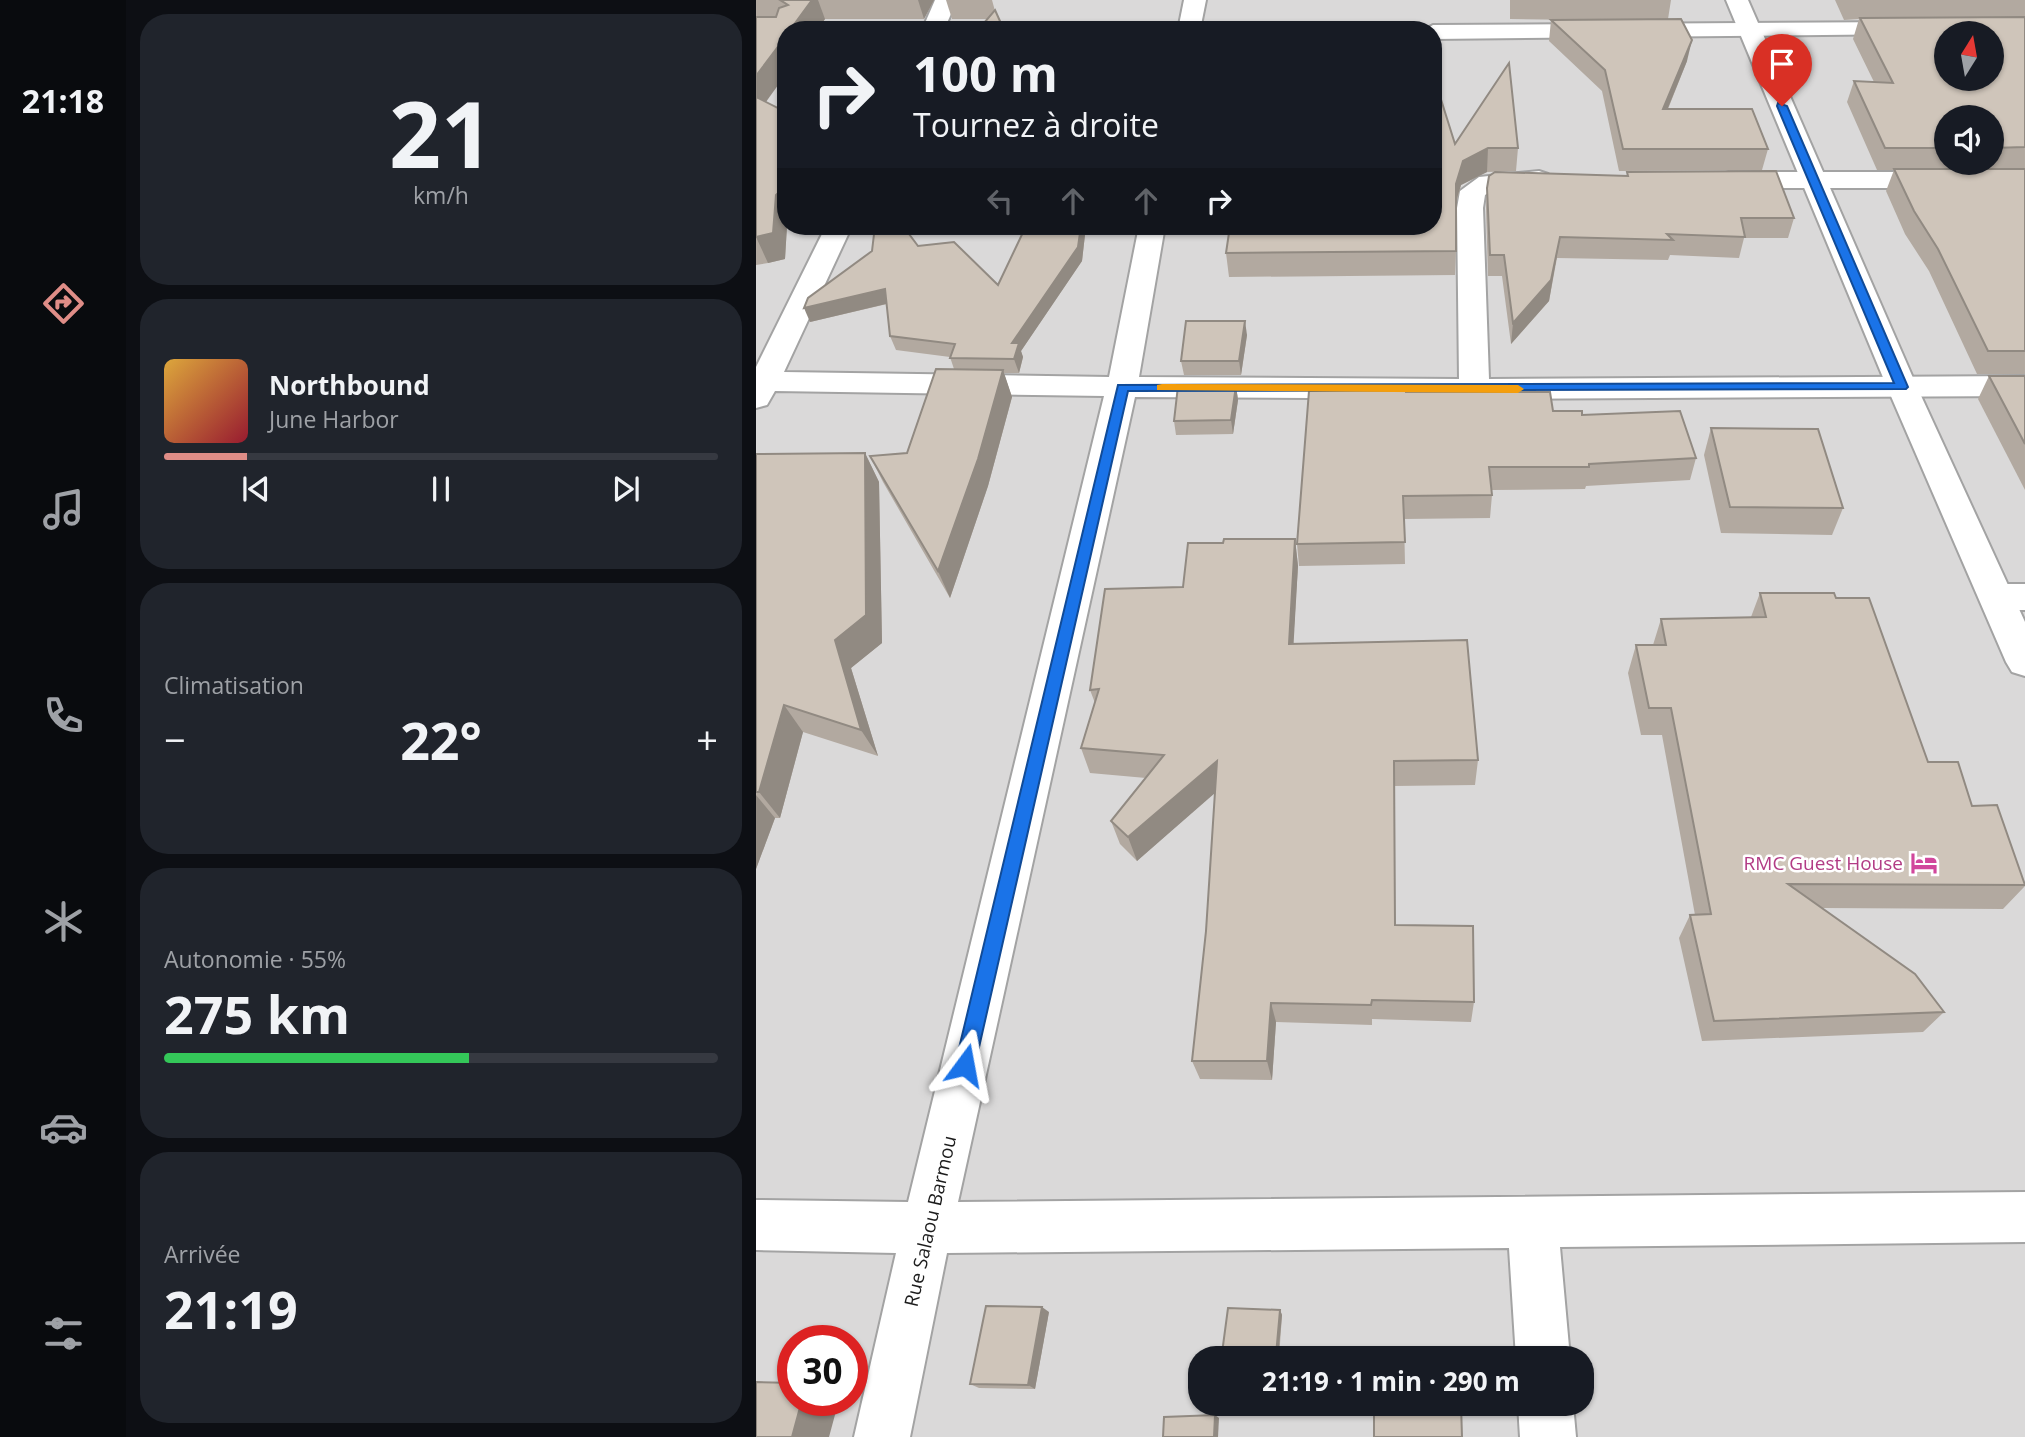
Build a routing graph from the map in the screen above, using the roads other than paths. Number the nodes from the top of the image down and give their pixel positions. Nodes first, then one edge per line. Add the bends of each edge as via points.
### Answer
1 (946, 0) edge
2 (1195, 0) edge
3 (1737, 0) edge
4 (937, 21) edge
5 (1191, 21) edge
6 (1445, 25) edge
7 (1928, 29) edge
8 (1748, 31) junction
9 (1558, 180) edge
10 (1707, 180) edge
11 (1815, 180) junction
12 (2025, 180) edge
13 (835, 235) edge
14 (1150, 235) edge
15 (2025, 386) edge
16 (759, 387) edge
17 (1122, 387) junction
18 (1902, 387) junction
19 (1474, 389) junction
20 (2011, 597) edge
21 (2025, 662) edge
22 (2025, 1217) edge
23 (1533, 1223) junction
24 (756, 1225) edge
25 (927, 1228) junction
26 (1542, 1346) edge
27 (1547, 1416) edge
28 (882, 1437) edge
29 (1548, 1437) edge

1 - 4 street
2 - 5 street
3 - 8 street
6 - 8 street
7 - 8 street
8 - 11 street
9 - 19 street via 1489,181 1473,191
10 - 11 street
11 - 12 street
11 - 18 street
13 - 16 street
14 - 17 street, Rue Salaou Barmou
15 - 18 street
16 - 17 street
17 - 19 street
17 - 25 street, Rue Salaou Barmou
18 - 19 street
18 - 20 street
20 - 21 street
22 - 23 street
23 - 25 street
23 - 26 street
24 - 25 street
25 - 28 street, Rue Salaou Barmou
27 - 29 street

